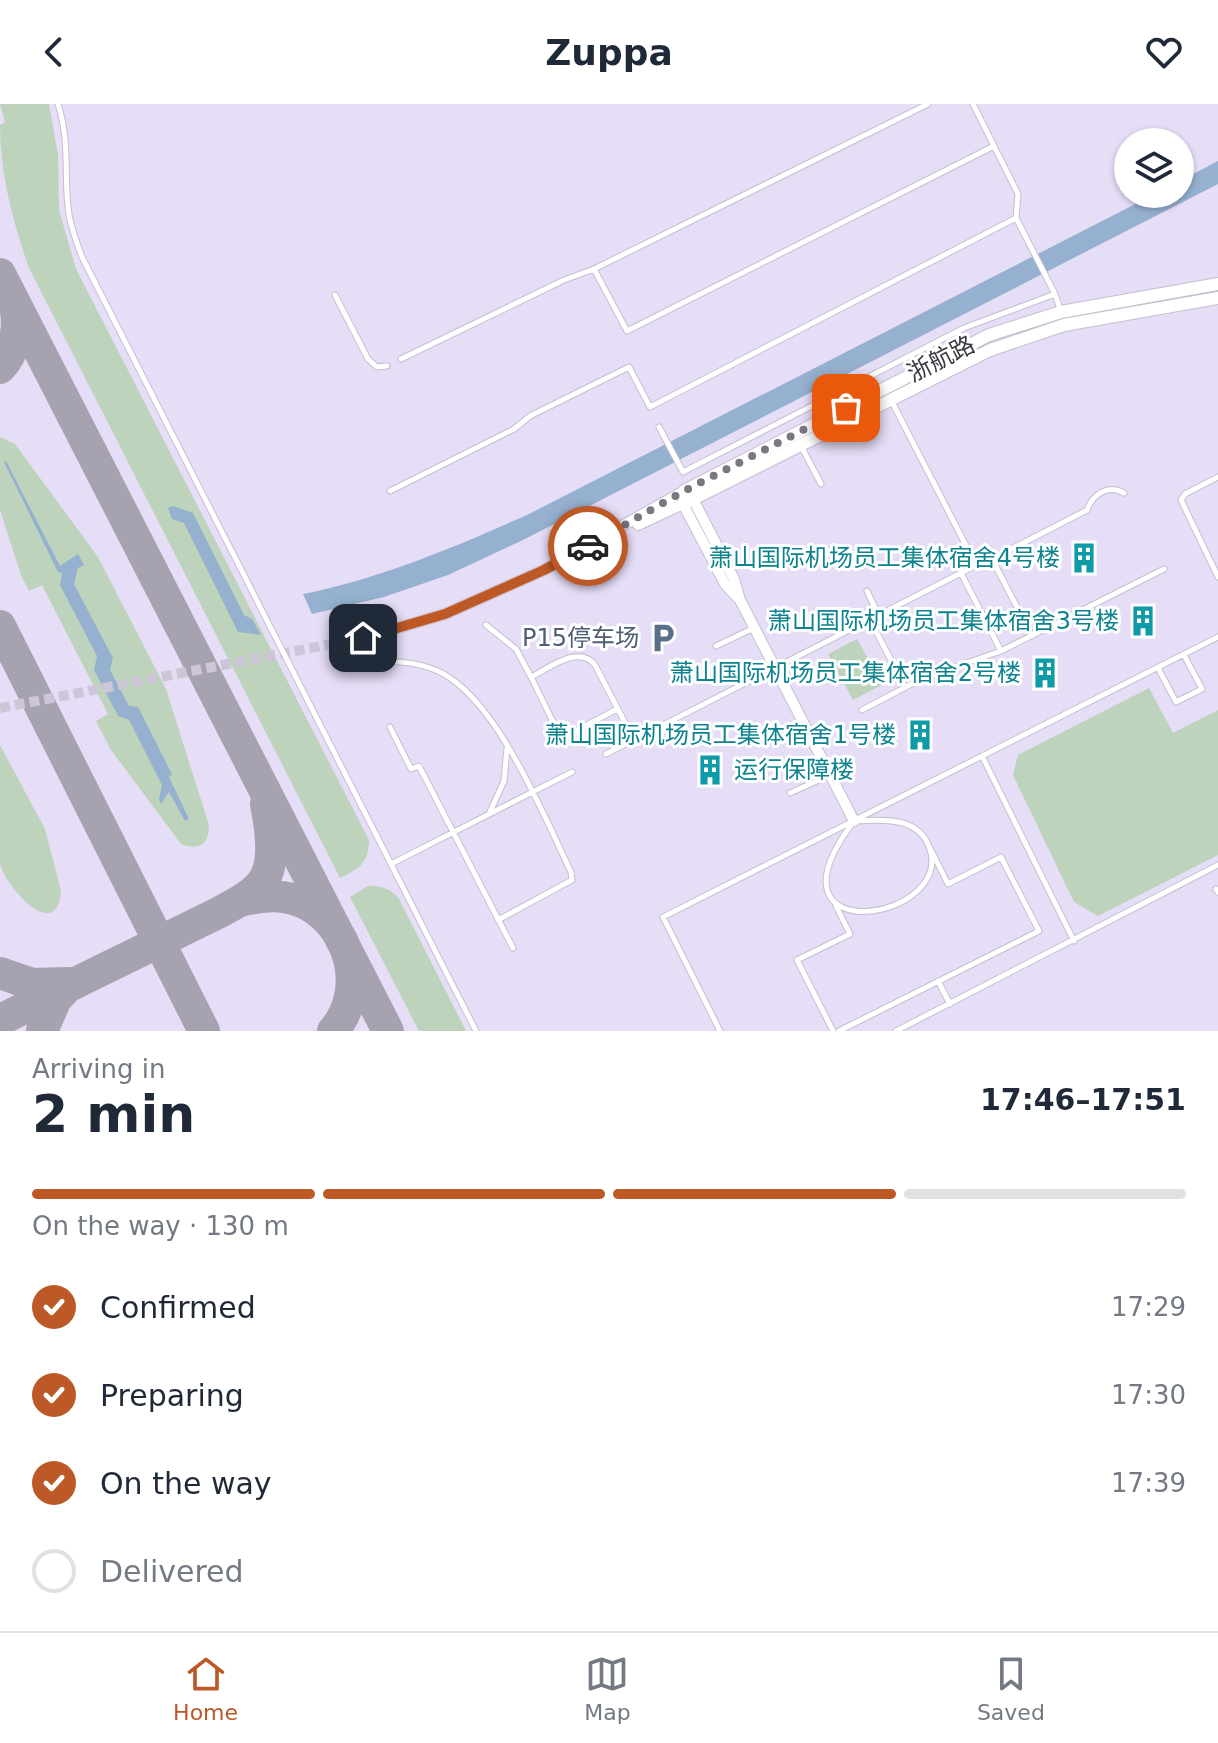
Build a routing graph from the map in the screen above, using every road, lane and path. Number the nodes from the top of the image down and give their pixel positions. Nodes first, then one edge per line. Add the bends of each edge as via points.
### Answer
1 (58, 104) edge
2 (928, 104) edge
3 (973, 104) edge
4 (994, 146) junction
5 (1016, 218) junction
6 (594, 269) junction
7 (1218, 284) edge
8 (1055, 294) junction
9 (335, 295) dead end
10 (1218, 298) edge
11 (1063, 318) junction
12 (401, 359) dead end
13 (387, 366) dead end
14 (890, 399) junction
15 (659, 427) dead end
16 (800, 445) junction
17 (1218, 477) edge
18 (821, 484) dead end
19 (390, 491) dead end
20 (1124, 493) dead end
21 (687, 498) junction
22 (992, 559) junction
23 (976, 565) junction
24 (1164, 569) dead end
25 (961, 573) junction
26 (1218, 577) edge
27 (867, 591) dead end
28 (878, 614) junction
29 (869, 618) junction
30 (486, 625) dead end
31 (755, 627) junction
32 (1032, 636) junction
33 (1218, 637) edge
34 (363, 638) tunnel mouth
35 (716, 646) dead end
36 (1001, 651) junction
37 (1184, 655) junction
38 (360, 662) dead end
39 (775, 666) junction
40 (1158, 668) junction
41 (531, 677) junction
42 (905, 687) junction
43 (617, 709) junction
44 (862, 710) dead end
45 (390, 727) dead end
46 (634, 740) junction
47 (507, 747) junction
48 (606, 754) dead end
49 (983, 758) junction
50 (572, 772) dead end
51 (831, 774) junction
52 (532, 793) junction
53 (790, 793) dead end
54 (488, 815) junction
55 (854, 821) junction
56 (454, 832) junction
57 (929, 846) junction
58 (391, 864) junction
59 (1218, 865) edge
60 (830, 894) junction
61 (498, 920) junction
62 (1074, 941) junction
63 (513, 948) dead end
64 (938, 981) junction
65 (950, 1004) junction
66 (476, 1031) edge
67 (720, 1031) edge
68 (836, 1031) edge
69 (896, 1031) edge

1 - 58 lane via 68,153 69,214 82,257
2 - 6 lane
3 - 4 lane
4 - 5 lane via 1018,194
4 - 6 lane via 627,331
5 - 8 lane
5 - 19 lane via 650,407 629,367
6 - 12 lane
7 - 11 street, 浙航路
8 - 11 lane
8 - 15 lane via 964,328 683,472
9 - 13 lane via 372,364
10 - 11 street, 浙航路
11 - 14 street, 浙航路
11 - 21 street, 浙航路 via 989,335
14 - 16 street, 浙航路
14 - 23 lane
16 - 18 lane
16 - 21 street, 浙航路
17 - 26 lane via 1185,494 1181,503
20 - 22 lane via 1113,489 1096,495 1087,510
21 - 31 street via 725,584
21 - 34 street via 445,614
22 - 23 lane
22 - 32 lane
23 - 25 lane
24 - 32 lane
25 - 28 lane
25 - 36 lane
27 - 28 lane
28 - 29 lane
29 - 39 lane
29 - 42 lane
30 - 41 lane via 516,649
31 - 35 lane
31 - 39 street
32 - 36 lane
33 - 37 lane
36 - 42 lane
37 - 40 lane
37 - 40 lane via 1202,689 1176,702
38 - 47 lane via 403,662 439,672 482,706
39 - 46 lane
39 - 51 street
40 - 49 lane
41 - 43 lane via 581,654 589,657
41 - 43 lane via 557,730 564,734
42 - 44 lane
43 - 46 lane
45 - 56 lane via 411,769 419,766
46 - 48 lane
47 - 52 lane
47 - 54 lane via 504,781
49 - 55 lane
49 - 62 lane
50 - 52 lane
51 - 53 lane
51 - 55 street
52 - 54 lane
52 - 61 lane via 572,880
54 - 56 lane
55 - 57 lane via 907,824
55 - 60 lane via 831,855 826,873
55 - 67 lane via 663,917
56 - 58 lane
56 - 61 lane
57 - 60 lane via 932,859 926,882 883,910 851,911 837,905
57 - 64 lane via 948,884 1001,857 1039,931
58 - 66 lane
59 - 62 lane
60 - 68 lane via 850,934 797,960
61 - 63 lane
62 - 65 lane
64 - 65 lane
64 - 68 lane
65 - 69 lane

